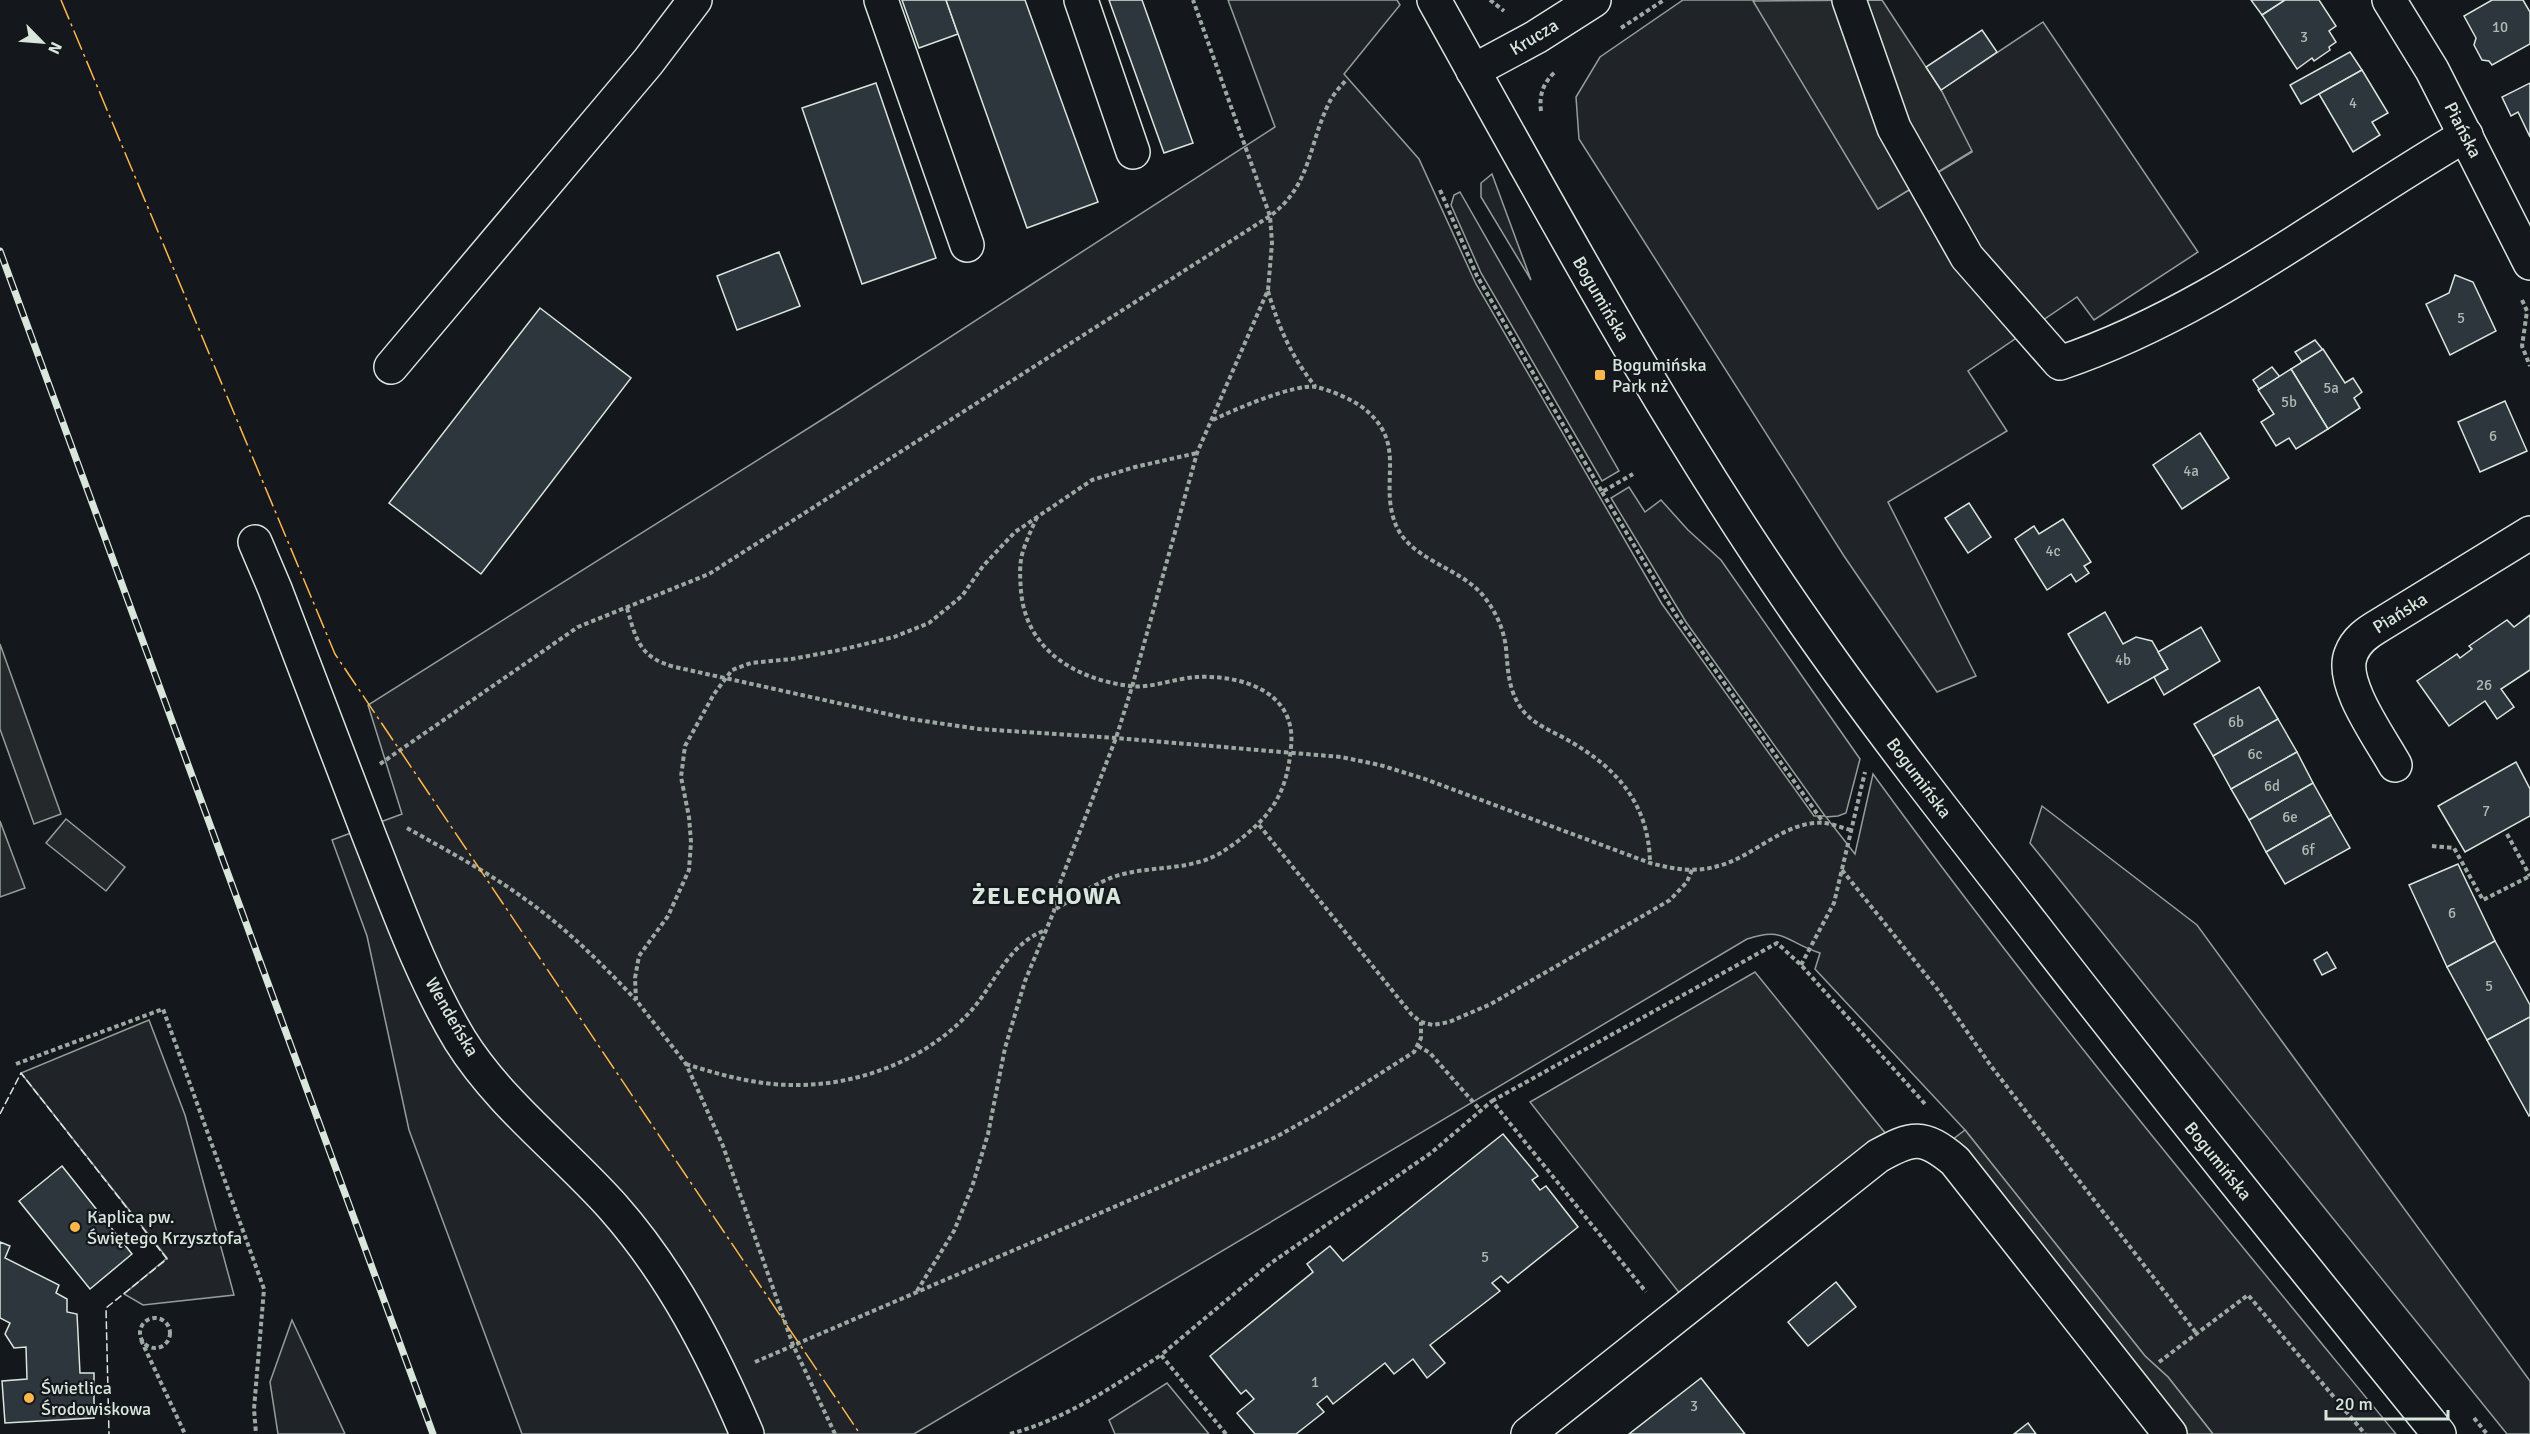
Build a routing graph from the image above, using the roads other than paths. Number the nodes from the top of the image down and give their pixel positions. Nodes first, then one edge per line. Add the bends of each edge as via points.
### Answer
1 (695, 0) edge
2 (881, 0) edge
3 (1081, 0) edge
4 (1434, 0) edge
5 (1594, 0) edge
6 (1849, 0) edge
7 (2389, 0) edge
8 (1473, 72) junction
9 (2466, 135) junction
10 (1133, 152) dead end
11 (967, 245) dead end
12 (2530, 263) edge
13 (391, 367) dead end
14 (2530, 533) edge
15 (255, 542) dead end
16 (2395, 765) dead end
17 (747, 1434) edge
18 (1528, 1434) edge
19 (2170, 1434) edge
20 (2439, 1434) edge

1 - 13 street via 648,62
2 - 11 street
3 - 10 street
4 - 8 street, Bogumińska
5 - 8 street, Krucza
6 - 9 street via 1894,128 1967,257 2060,363 2155,325 2207,297
7 - 9 street, Piańska
8 - 20 street, Bogumińska via 1678,430 1823,649 1930,795
9 - 12 street, Piańska
14 - 16 street, Piańska via 2362,636 2350,655 2349,677 2357,697
15 - 17 street, Wendeńska via 400,914 436,996 461,1041 499,1090 613,1207 662,1271 692,1317
18 - 19 street via 1878,1156 1904,1142 1923,1142 1954,1161

